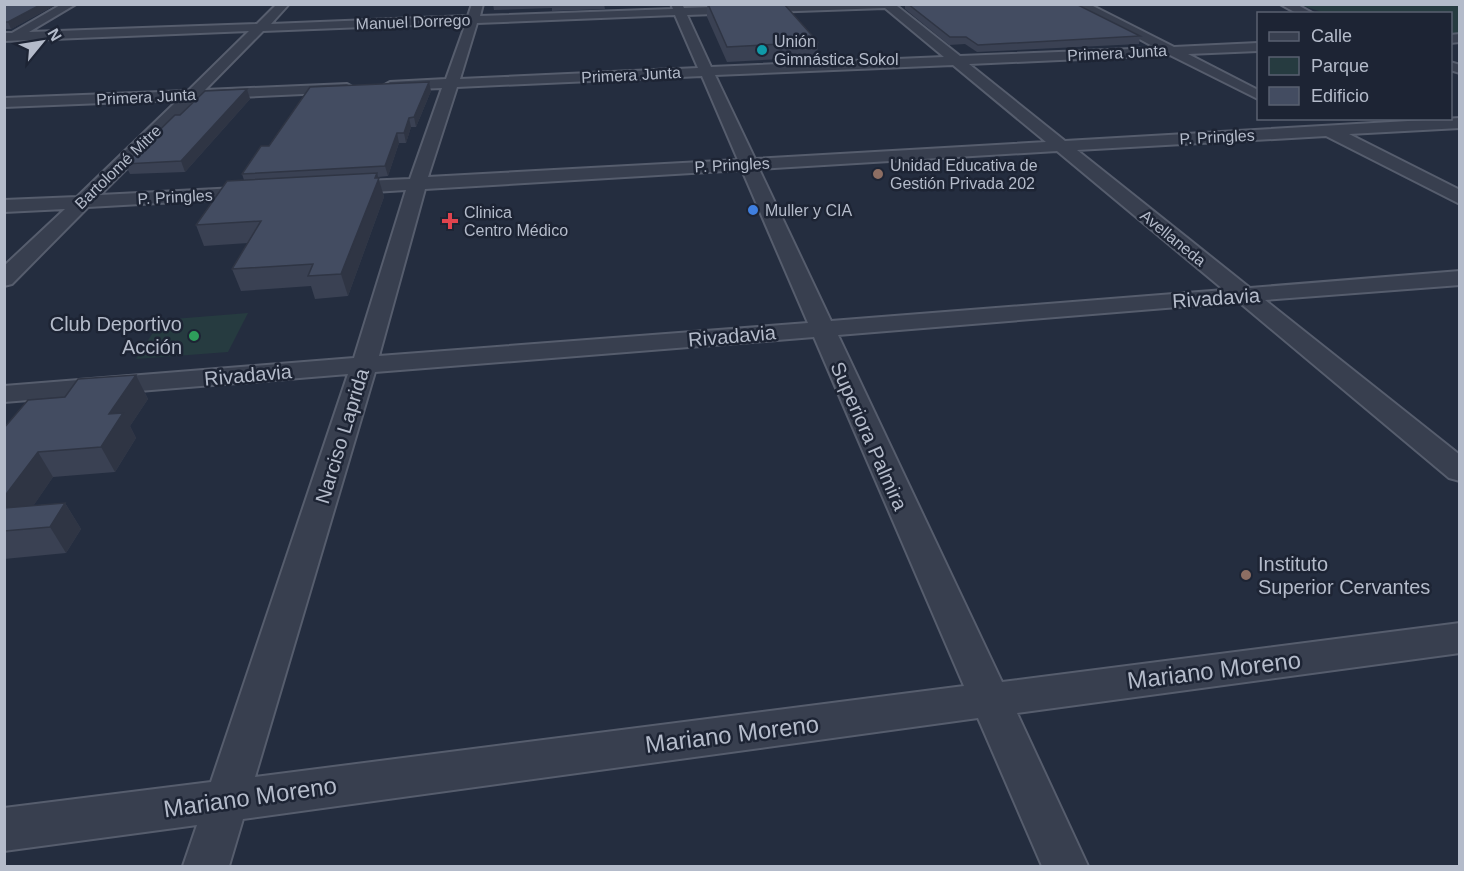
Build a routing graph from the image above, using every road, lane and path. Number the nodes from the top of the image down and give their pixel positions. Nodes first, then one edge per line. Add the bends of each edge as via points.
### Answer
1 (71, 4) edge
2 (284, 4) edge
3 (893, 4) edge
4 (1080, 4) edge
5 (1285, 4) edge
6 (887, 5) edge
7 (678, 8) edge
8 (475, 12) edge
9 (1304, 12) edge
10 (260, 27) junction
11 (7, 38) edge
12 (1257, 47) edge
13 (1169, 51) junction
14 (956, 61) junction
15 (707, 71) junction
16 (450, 83) junction
17 (380, 86) edge
18 (356, 87) edge
19 (192, 94) junction
20 (1257, 95) edge
21 (4, 103) edge
22 (1309, 120) edge
23 (1460, 123) edge
24 (1328, 130) junction
25 (1061, 146) junction
26 (747, 164) junction
27 (417, 184) junction
28 (322, 189) edge
29 (274, 192) edge
30 (1460, 198) edge
31 (83, 202) junction
32 (4, 206) edge
33 (1460, 278) edge
34 (4, 279) edge
35 (1245, 296) junction
36 (821, 329) junction
37 (364, 366) junction
38 (4, 394) edge
39 (1460, 471) edge
40 (1460, 638) edge
41 (990, 700) junction
42 (227, 800) junction
43 (4, 830) edge
44 (206, 867) edge
45 (1065, 867) edge

1 - 11 street
2 - 10 street, Bartolomé Mitre
3 - 6 street, Manuel Dorrego
4 - 13 street
5 - 9 street
6 - 7 street, Manuel Dorrego
6 - 14 street, Avellaneda
7 - 8 street, Manuel Dorrego
7 - 15 street, Superiora Palmira
8 - 10 street, Manuel Dorrego
8 - 16 street, Narciso Laprida
10 - 11 street, Manuel Dorrego
10 - 19 street, Bartolomé Mitre
12 - 13 street, Primera Junta
13 - 14 street, Primera Junta
13 - 20 street
14 - 15 street, Primera Junta
14 - 25 street, Avellaneda
15 - 16 street, Primera Junta
15 - 26 street, Superiora Palmira
16 - 17 street, Primera Junta
16 - 27 street, Narciso Laprida
18 - 19 street, Primera Junta
19 - 21 street, Primera Junta
19 - 31 street, Bartolomé Mitre
22 - 24 street
23 - 24 street, P. Pringles
24 - 25 street, P. Pringles
24 - 30 street
25 - 26 street, P. Pringles
25 - 35 street, Avellaneda
26 - 27 street, P. Pringles
26 - 36 street, Superiora Palmira
27 - 28 street, P. Pringles
27 - 37 street, Narciso Laprida
29 - 31 street, P. Pringles
31 - 32 street, P. Pringles
31 - 34 street, Bartolomé Mitre
33 - 35 street, Rivadavia
35 - 36 street, Rivadavia
35 - 39 street, Avellaneda
36 - 37 street, Rivadavia
36 - 41 street, Superiora Palmira
37 - 38 street, Rivadavia
37 - 42 street, Narciso Laprida
40 - 41 street, Mariano Moreno
41 - 42 street, Mariano Moreno
41 - 45 street, Superiora Palmira
42 - 43 street, Mariano Moreno
42 - 44 street, Narciso Laprida

